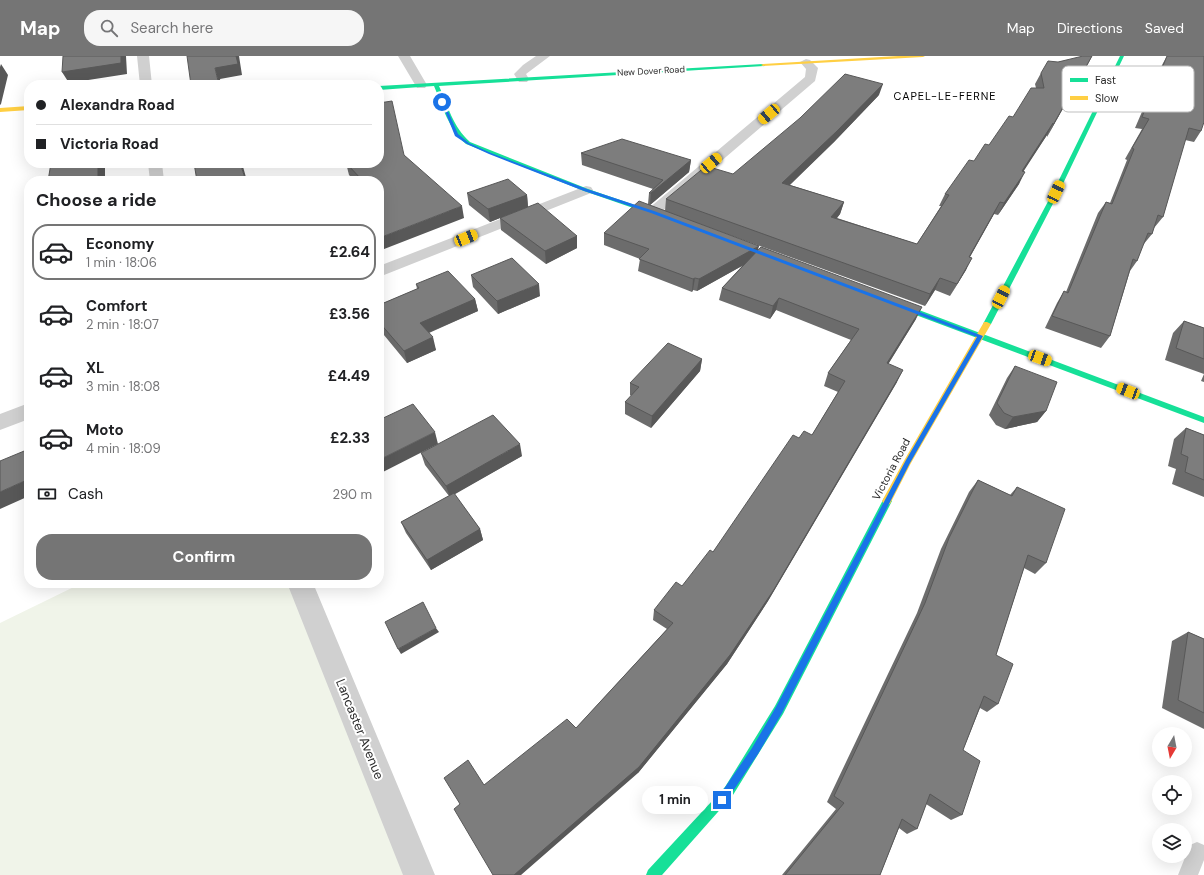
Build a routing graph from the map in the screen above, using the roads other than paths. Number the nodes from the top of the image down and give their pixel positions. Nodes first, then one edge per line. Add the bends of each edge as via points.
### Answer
1 (143, 56) edge
2 (404, 56) edge
3 (544, 56) edge
4 (923, 56) edge
5 (1122, 56) edge
6 (850, 58) edge
7 (806, 62) junction
8 (1117, 66) edge
9 (523, 79) junction
10 (145, 80) edge
11 (436, 84) junction
12 (421, 85) junction
13 (384, 88) edge
14 (24, 108) edge
15 (0, 110) edge
16 (1095, 112) edge
17 (586, 190) junction
18 (652, 212) junction
19 (667, 218) edge
20 (384, 270) edge
21 (884, 300) edge
22 (980, 336) junction
23 (24, 412) edge
24 (1204, 420) edge
25 (0, 422) edge
26 (302, 588) edge
27 (1197, 852) dead end
28 (419, 875) edge
29 (653, 875) edge
30 (1188, 875) edge

1 - 10 street
2 - 12 street
3 - 9 street via 522,70 520,74
4 - 6 street, New Dover Road
5 - 8 street, Victoria Road
6 - 7 street, New Dover Road
7 - 9 street, New Dover Road
7 - 18 street via 812,68 811,78
9 - 11 street, New Dover Road
11 - 12 street, New Dover Road
11 - 17 street via 444,110 461,139 490,153
12 - 13 street, New Dover Road
14 - 15 street
16 - 22 street, Victoria Road
17 - 18 street
17 - 20 street
18 - 19 street
21 - 22 street
22 - 24 street
22 - 29 street, Victoria Road via 908,461 809,654 755,751 715,808
23 - 25 street
26 - 28 street, Lancaster Avenue
27 - 30 lane

